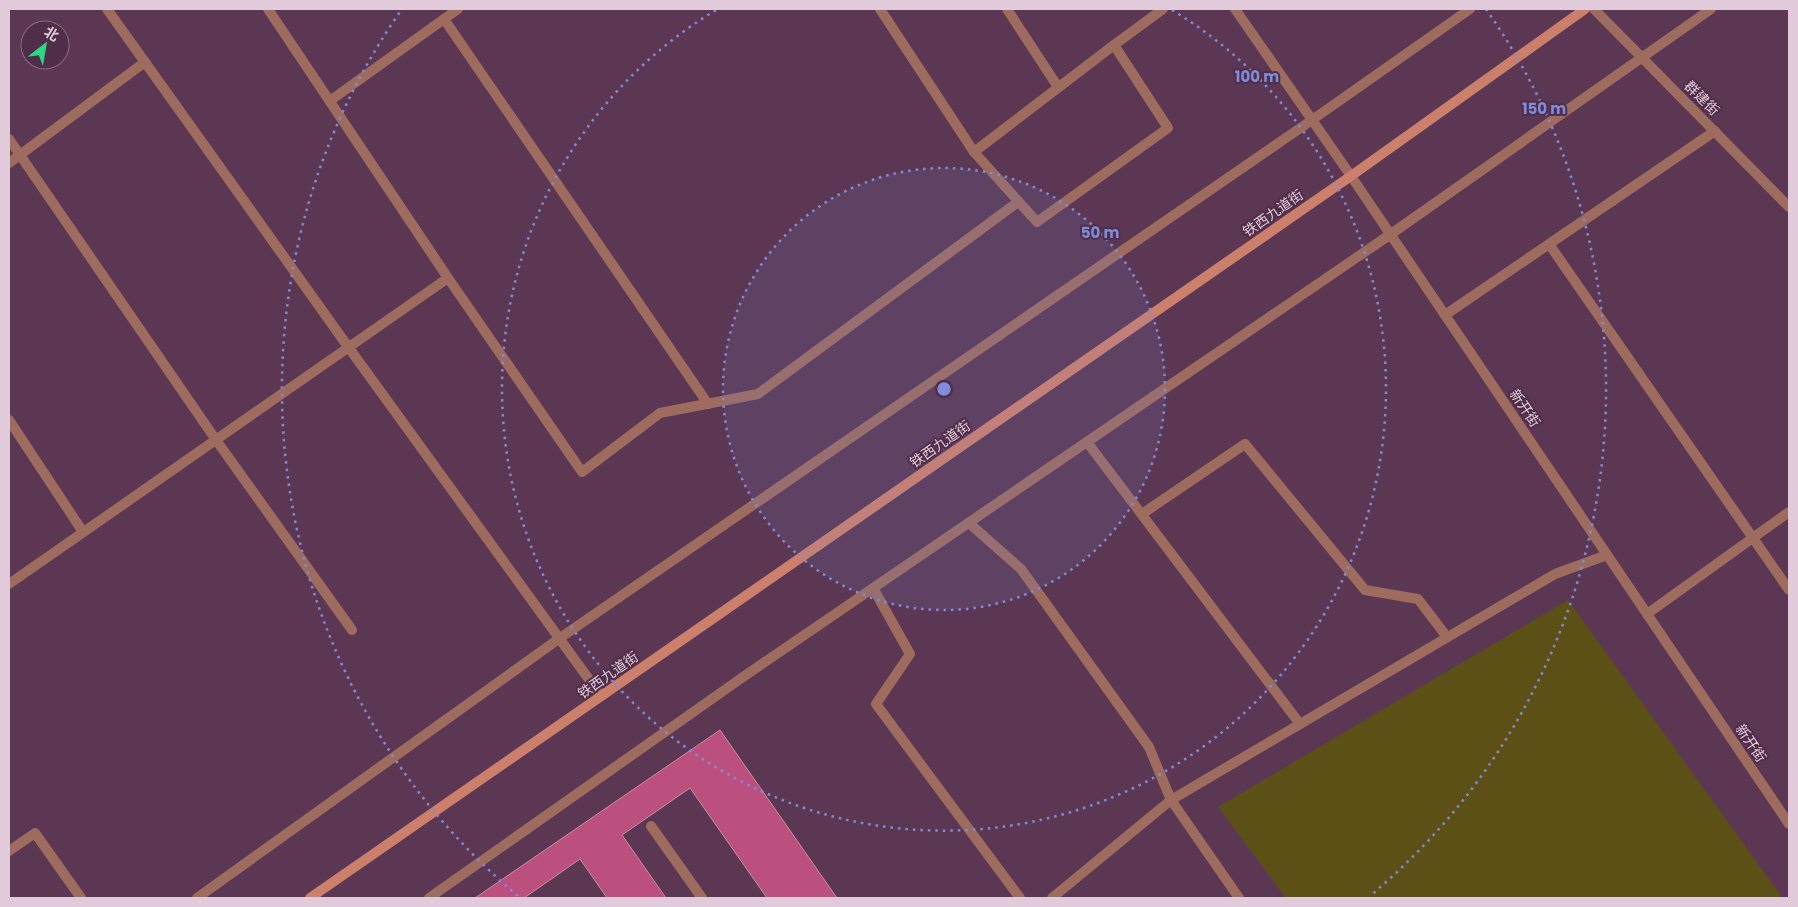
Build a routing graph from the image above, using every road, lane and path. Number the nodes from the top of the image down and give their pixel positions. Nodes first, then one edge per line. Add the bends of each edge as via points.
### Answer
1 (108, 9) edge
2 (268, 9) edge
3 (458, 9) edge
4 (880, 9) edge
5 (1007, 9) edge
6 (1163, 9) edge
7 (1234, 9) edge
8 (1470, 9) edge
9 (1585, 9) edge
10 (1594, 9) edge
11 (1712, 9) edge
12 (444, 19) junction
13 (1114, 46) junction
14 (1642, 57) junction
15 (145, 62) junction
16 (1058, 87) junction
17 (331, 100) junction
18 (1312, 120) junction
19 (1715, 131) junction
20 (9, 139) edge
21 (974, 152) junction
22 (20, 155) junction
23 (9, 163) edge
24 (1351, 176) junction
25 (1018, 202) junction
26 (1789, 206) edge
27 (1391, 234) junction
28 (1549, 244) junction
29 (448, 278) junction
30 (1445, 315) junction
31 (349, 348) junction
32 (708, 404) junction
33 (9, 420) edge
34 (216, 440) junction
35 (1087, 442) junction
36 (1789, 512) edge
37 (1142, 514) junction
38 (969, 523) junction
39 (83, 532) junction
40 (1754, 537) junction
41 (1607, 555) junction
42 (9, 584) edge
43 (874, 588) junction
44 (1789, 590) edge
45 (1647, 614) junction
46 (352, 630) dead end
47 (1447, 637) junction
48 (560, 638) junction
49 (601, 696) junction
50 (1300, 724) junction
51 (1171, 800) junction
52 (1789, 824) edge
53 (651, 826) dead end
54 (9, 851) edge
55 (81, 898) edge
56 (197, 898) edge
57 (310, 898) edge
58 (429, 898) edge
59 (702, 898) edge
60 (1020, 898) edge
61 (1052, 898) edge
62 (1239, 898) edge

1 - 15 street
2 - 17 street
3 - 12 street
4 - 21 street
5 - 16 street
6 - 13 street
7 - 18 street, 新开街
8 - 18 street
9 - 24 main road, 铁西九道街
10 - 14 street, 群建街
11 - 14 street
12 - 17 street
12 - 32 street
13 - 16 street
13 - 25 street via 1168,128 1037,222
14 - 19 street, 群建街
14 - 27 street
15 - 22 street
15 - 31 street
16 - 21 street
17 - 29 street
18 - 24 street, 新开街
18 - 48 street
19 - 26 street, 群建街
19 - 28 street
20 - 22 street
21 - 25 street
22 - 23 street
22 - 34 street
24 - 27 street, 新开街
24 - 49 main road, 铁西九道街
25 - 32 street via 758,394
27 - 30 street, 新开街
27 - 35 street
28 - 30 street
28 - 40 street
29 - 31 street
29 - 32 street via 582,472 660,414
30 - 41 street, 新开街
31 - 34 street
31 - 48 street
33 - 39 street
34 - 39 street
34 - 46 street
35 - 37 street
35 - 38 street
36 - 40 street
37 - 47 street via 1245,444 1365,590 1418,599
37 - 50 street
38 - 43 street
38 - 51 street via 1021,568 1149,747
39 - 42 street
40 - 44 street
40 - 45 street
41 - 45 street, 新开街
41 - 47 street via 1555,574
43 - 58 street
43 - 60 street via 910,654 876,704
45 - 52 street, 新开街
47 - 50 street
48 - 49 street
48 - 56 street
49 - 57 main road, 铁西九道街
50 - 51 street
51 - 61 street
51 - 62 street
53 - 59 street
54 - 55 street via 35,832

